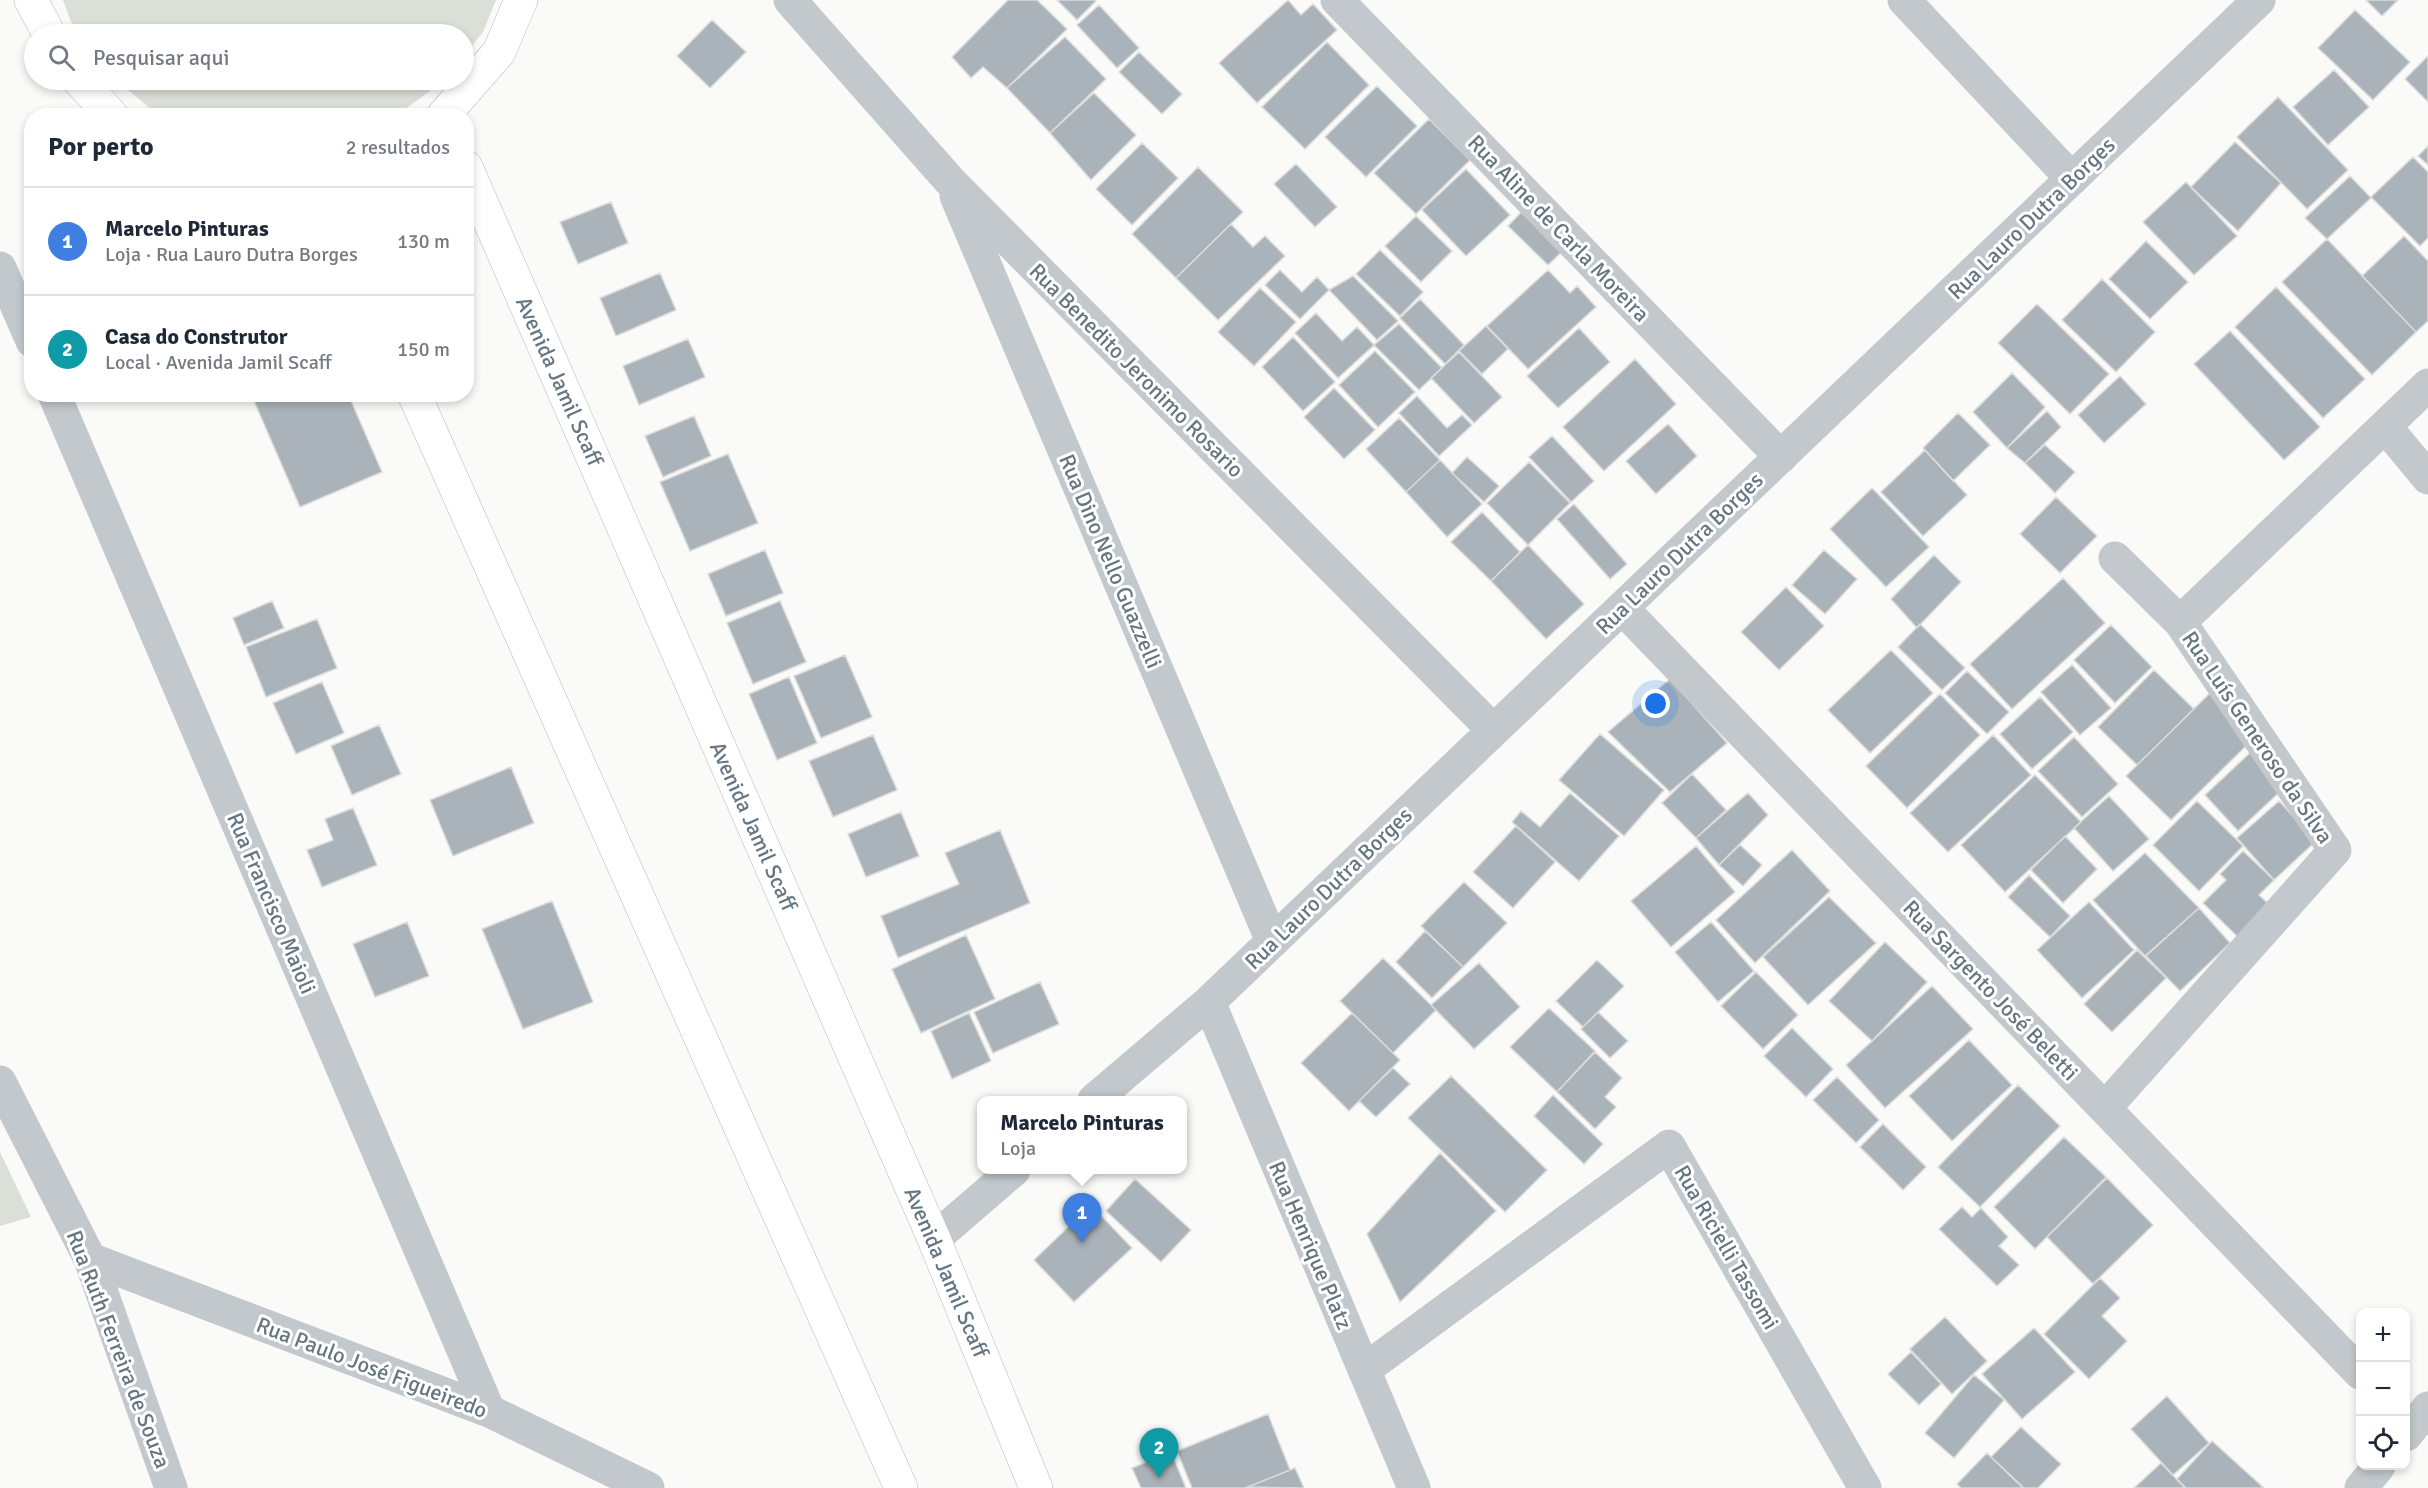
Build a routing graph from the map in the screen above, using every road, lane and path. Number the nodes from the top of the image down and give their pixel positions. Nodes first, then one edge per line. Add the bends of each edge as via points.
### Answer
1 (31, 0) edge
2 (521, 0) edge
3 (790, 0) edge
4 (1337, 0) edge
5 (1904, 0) edge
6 (2259, 0) edge
7 (44, 24) edge
8 (474, 81) edge
9 (88, 90) edge
10 (466, 90) edge
11 (105, 108) edge
12 (450, 108) edge
13 (2072, 179) junction
14 (950, 181) junction
15 (474, 185) edge
16 (0, 268) edge
17 (24, 323) edge
18 (2428, 385) edge
19 (57, 402) edge
20 (418, 402) edge
21 (2385, 426) junction
22 (1781, 457) junction
23 (2428, 478) edge
24 (2115, 558) dead end
25 (1622, 608) junction
26 (2180, 622) junction
27 (1493, 730) junction
28 (1272, 941) junction
29 (1209, 1002) junction
30 (0, 1082) edge
31 (1100, 1096) edge
32 (2105, 1108) junction
33 (1009, 1174) edge
34 (934, 1239) junction
35 (90, 1258) junction
36 (2356, 1368) edge
37 (1364, 1370) junction
38 (489, 1411) junction
39 (2376, 1470) edge
40 (171, 1488) edge
41 (648, 1488) edge
42 (901, 1488) edge
43 (1036, 1488) edge
44 (1414, 1488) edge
45 (1865, 1488) edge
46 (2361, 1488) edge

1 - 7 main road
2 - 8 main road via 499,52
3 - 14 street, Rua Benedito Jeronimo Rosario
4 - 22 street, Rua Aline de Carla Moreira
5 - 13 street
6 - 13 street, Rua Lauro Dutra Borges
9 - 11 main road
10 - 12 main road
13 - 22 street, Rua Lauro Dutra Borges
14 - 27 street, Rua Benedito Jeronimo Rosario
14 - 28 street, Rua Dino Nello Guazzelli
15 - 34 main road, Avenida Jamil Scaff
16 - 17 street
18 - 21 street
19 - 38 street, Rua Francisco Maioli
20 - 42 main road
21 - 23 street
21 - 26 street
22 - 25 street, Rua Lauro Dutra Borges
24 - 26 street, Rua Luís Generoso da Silva
25 - 27 street, Rua Lauro Dutra Borges
25 - 32 street, Rua Sargento José Beletti
26 - 32 street, Rua Luís Generoso da Silva via 2335,850
27 - 28 street, Rua Lauro Dutra Borges
28 - 29 street, Rua Lauro Dutra Borges
29 - 31 street, Rua Lauro Dutra Borges
29 - 37 street, Rua Henrique Platz
30 - 35 street, Rua Ruth Ferreira de Souza
32 - 36 street, Rua Sargento José Beletti
33 - 34 street
34 - 43 main road, Avenida Jamil Scaff
35 - 38 street, Rua Paulo José Figueiredo
35 - 40 street, Rua Ruth Ferreira de Souza
37 - 44 street, Rua Henrique Platz
37 - 45 street, Rua Ricielli Tassomi via 1669,1146
38 - 41 street, Rua Paulo José Figueiredo
39 - 46 street

